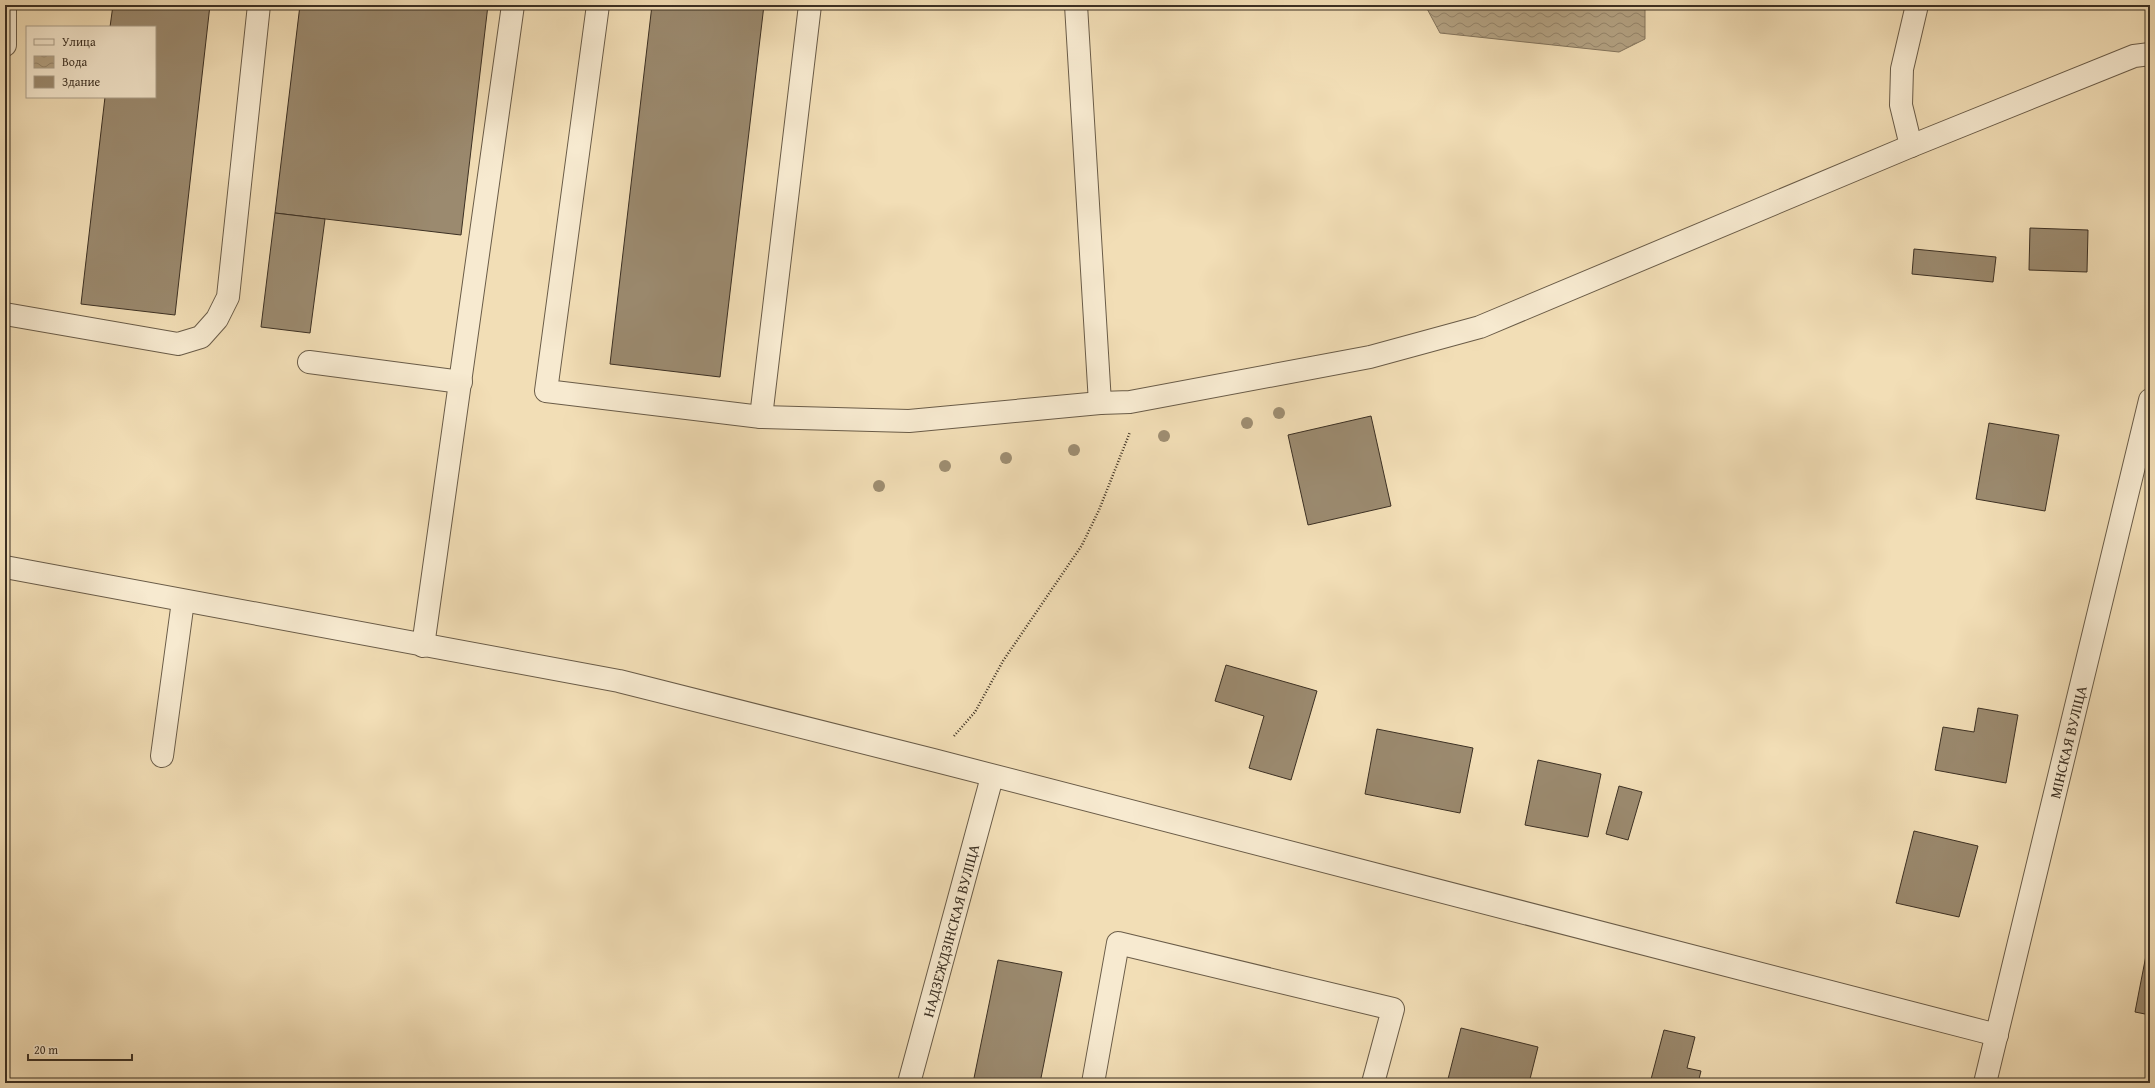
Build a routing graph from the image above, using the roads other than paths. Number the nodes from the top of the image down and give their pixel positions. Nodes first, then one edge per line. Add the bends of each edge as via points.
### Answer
1 (5, 5) edge
2 (259, 5) edge
3 (513, 5) edge
4 (598, 5) edge
5 (810, 5) edge
6 (1076, 5) edge
7 (1917, 5) edge
8 (5, 46) edge
9 (2150, 54) edge
10 (1911, 146) junction
11 (5, 314) edge
12 (309, 362) dead end
13 (461, 382) junction
14 (2150, 400) edge
15 (1100, 403) junction
16 (761, 417) junction
17 (5, 567) edge
18 (183, 602) junction
19 (423, 646) junction
20 (162, 756) dead end
21 (992, 777) junction
22 (1997, 1035) junction
23 (1099, 1082) edge
24 (909, 1083) edge
25 (1373, 1083) edge
26 (1984, 1083) edge

1 - 8 street
2 - 11 street via 228,297 217,319 201,337 178,344
3 - 13 street
4 - 16 street via 546,391
5 - 16 street
6 - 15 street
7 - 10 street via 1902,69 1900,105
9 - 10 street via 2134,56
10 - 15 street via 1480,327 1370,357 1130,402
12 - 13 street
13 - 19 street
14 - 22 street, МІНСКАЯ ВУЛІЦА
15 - 16 street via 909,421
17 - 18 street
18 - 19 street
18 - 20 street
19 - 21 street via 619,681
21 - 22 street
21 - 24 street, НАДЗЕЖДЗІНСКАЯ ВУЛІЦА
22 - 26 street, МІНСКАЯ ВУЛІЦА
23 - 25 street via 1118,943 1393,1009

